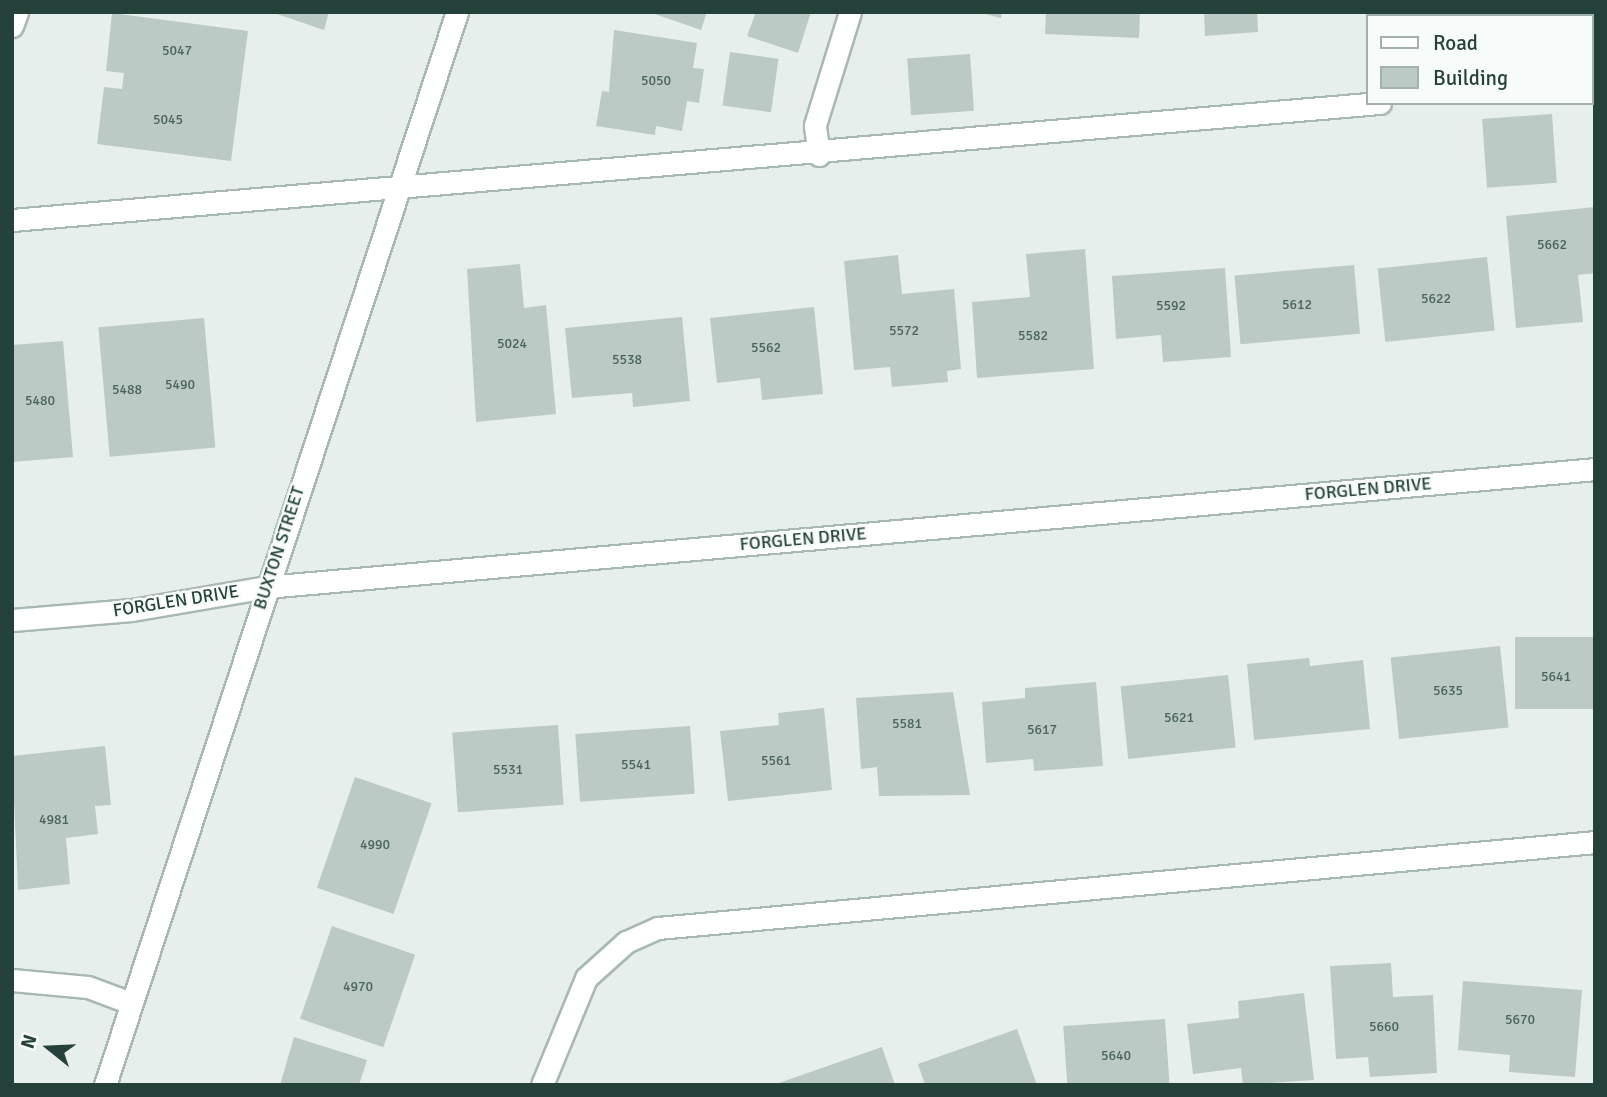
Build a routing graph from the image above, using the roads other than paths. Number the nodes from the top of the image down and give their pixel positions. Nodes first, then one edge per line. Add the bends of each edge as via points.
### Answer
1 (17, 12) edge
2 (457, 12) edge
3 (850, 12) edge
4 (12, 26) edge
5 (1366, 104) edge
6 (819, 155) junction
7 (400, 189) junction
8 (12, 220) edge
9 (1595, 469) edge
10 (266, 587) junction
11 (12, 620) edge
12 (1595, 842) edge
13 (12, 980) edge
14 (131, 1003) junction
15 (105, 1085) edge
16 (542, 1085) edge

1 - 4 street
2 - 7 street, BUXTON STREET
3 - 6 street via 815,125
5 - 6 street
6 - 7 street
7 - 8 street
7 - 10 street, BUXTON STREET
9 - 10 street, FORGLEN DRIVE
10 - 11 street, FORGLEN DRIVE via 132,610
10 - 14 street, BUXTON STREET
12 - 16 street via 658,928 626,942 586,978
13 - 14 street via 88,987
14 - 15 street, BUXTON STREET

